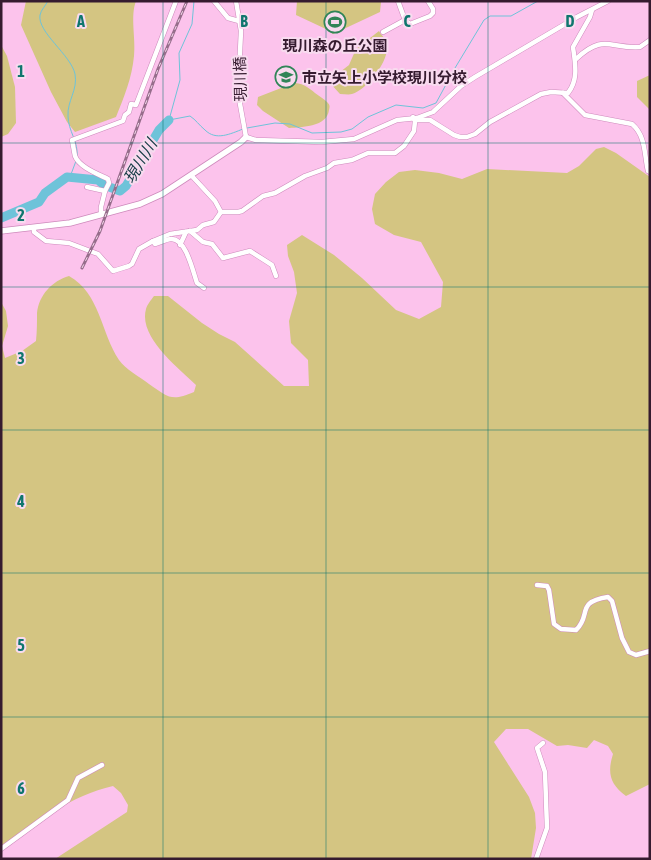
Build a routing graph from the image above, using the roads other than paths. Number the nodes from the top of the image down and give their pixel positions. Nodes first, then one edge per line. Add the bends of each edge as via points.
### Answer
1 (176, 1) edge
2 (214, 1) edge
3 (236, 1) edge
4 (398, 1) edge
5 (428, 1) edge
6 (608, 1) edge
7 (592, 10) junction
8 (405, 20) junction
9 (239, 21) junction
10 (382, 32) dead end
11 (650, 40) edge
12 (576, 59) junction
13 (563, 92) junction
14 (415, 117) junction
15 (245, 135) junction
16 (650, 172) edge
17 (191, 175) junction
18 (87, 187) dead end
19 (105, 191) junction
20 (221, 212) junction
21 (101, 215) junction
22 (34, 228) junction
23 (1, 231) edge
24 (188, 232) junction
25 (153, 241) junction
26 (180, 245) junction
27 (276, 276) dead end
28 (204, 288) dead end
29 (537, 585) dead end
30 (650, 651) edge
31 (543, 743) dead end
32 (102, 765) dead end
33 (1, 849) edge
34 (536, 859) edge

1 - 19 street via 136,105 131,104 123,122 72,140 84,168 108,179
2 - 9 street via 228,18
3 - 9 street, 現川橋
4 - 8 street
5 - 8 street via 433,9 430,16 410,24
6 - 7 street
7 - 12 street via 573,47
7 - 14 street via 475,77 433,112
8 - 10 street
9 - 15 street, 現川橋 via 238,93
11 - 12 street via 640,47 593,45
12 - 13 street via 572,88 568,93
13 - 14 street via 541,94 530,99 467,137 454,135 430,120 417,120
13 - 16 street via 585,115 632,124 637,128
14 - 15 street via 397,120 348,141 269,141
14 - 20 street via 414,131 395,153 365,154 334,163 263,196 242,211
15 - 17 street via 241,142
17 - 20 street
17 - 21 street via 152,199
18 - 19 street
19 - 21 street
20 - 24 street via 214,222
21 - 22 street
22 - 23 street
22 - 25 street via 34,232 46,241 69,243 98,254 113,271 132,264 139,249
24 - 25 street via 170,234
24 - 26 street
24 - 27 street via 212,244 223,258 250,251 272,265
25 - 26 street via 155,244 171,239
26 - 28 street via 190,259 196,283
29 - 30 street via 547,586 550,590 554,624 561,629 576,630 588,604 594,599 608,597 629,652 636,655
31 - 34 street via 537,748 545,772 547,828
32 - 33 street via 78,778 68,800

